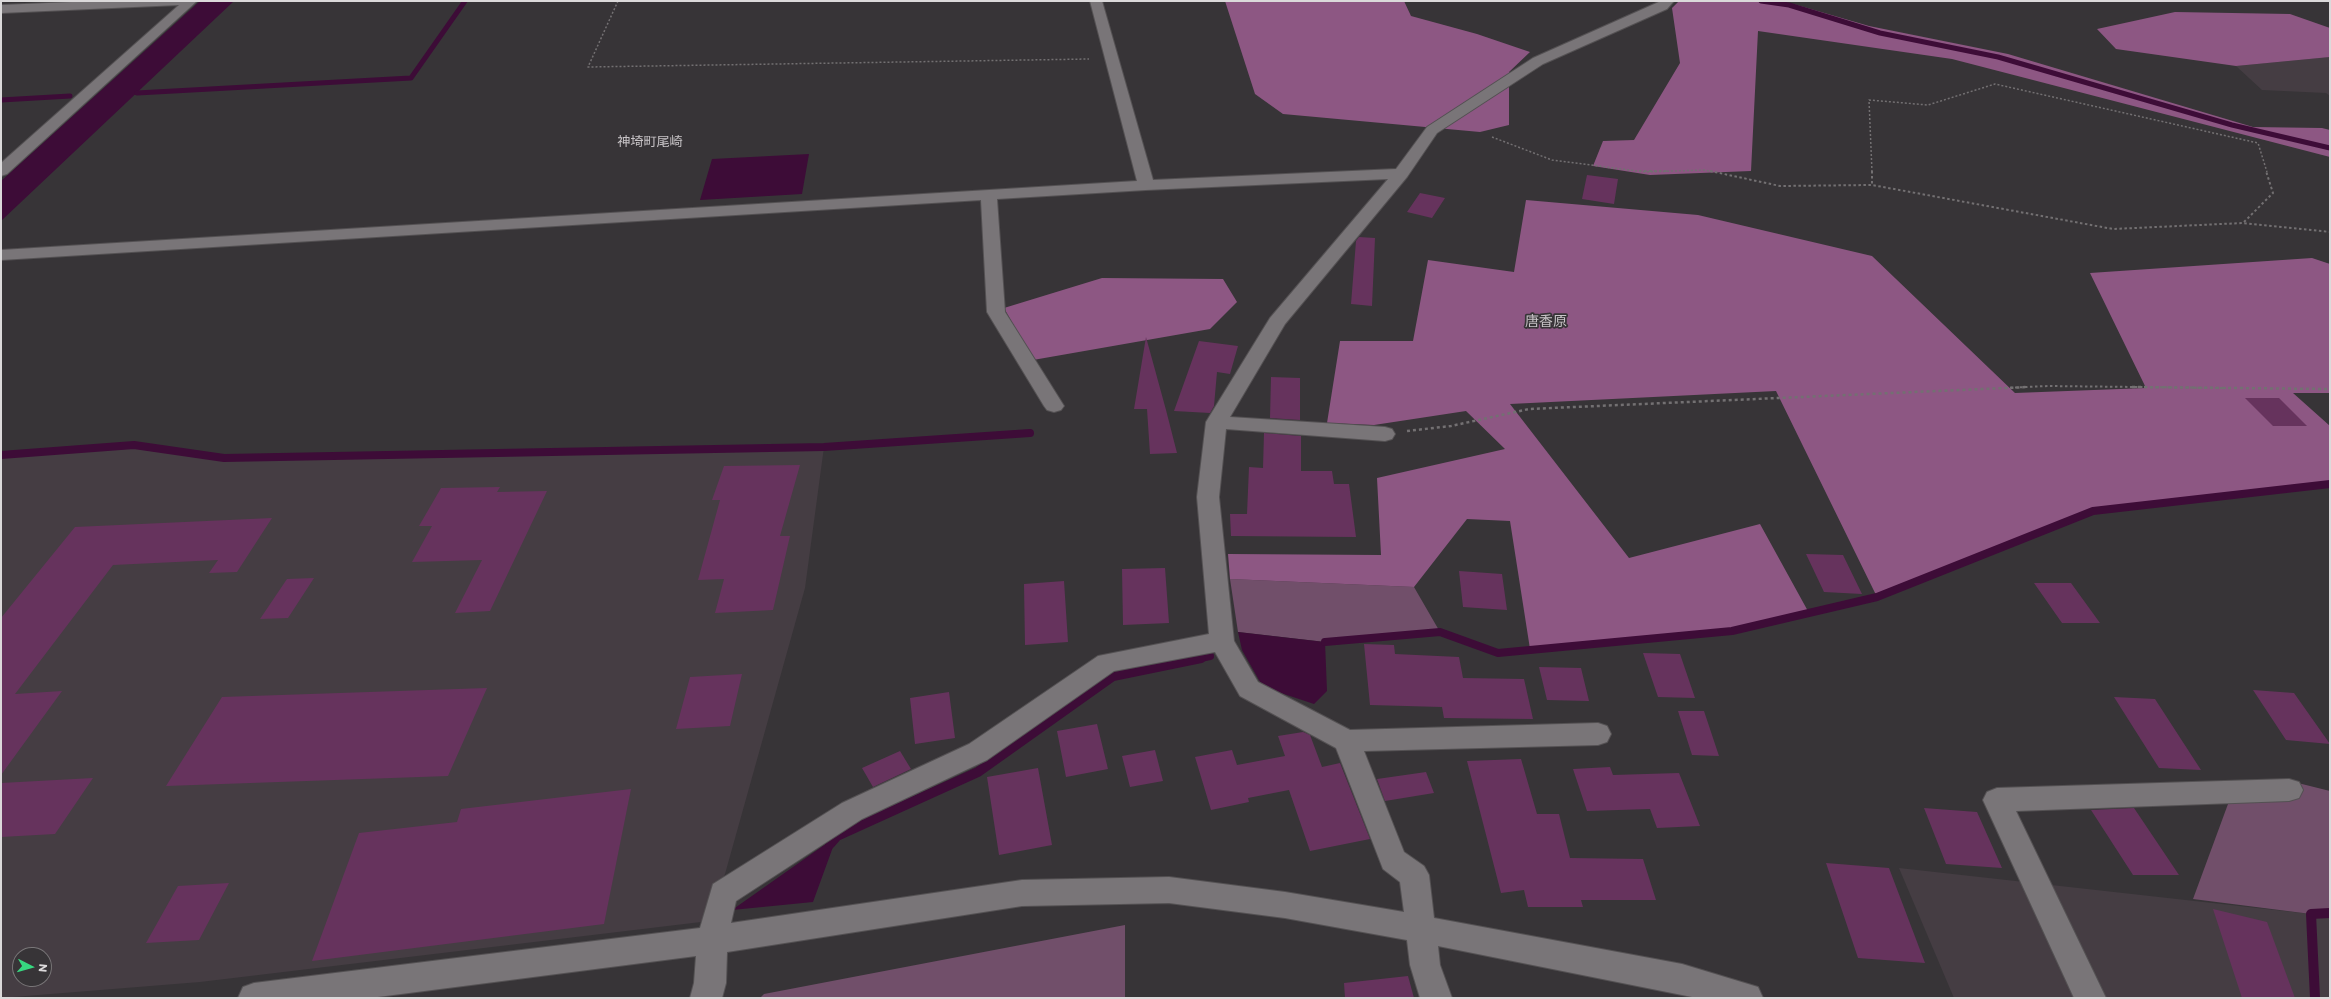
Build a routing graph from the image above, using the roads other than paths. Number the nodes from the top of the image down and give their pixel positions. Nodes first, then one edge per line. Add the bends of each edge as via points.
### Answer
1 (181, 1) edge
2 (191, 1) edge
3 (1096, 1) edge
4 (1668, 1) edge
5 (1, 9) edge
6 (1, 171) edge
7 (1401, 174) junction
8 (1146, 184) junction
9 (989, 194) junction
10 (1, 255) edge
11 (1054, 406) dead end
12 (1216, 422) junction
13 (1385, 434) road end
14 (1222, 641) junction
15 (1598, 734) dead end
16 (1347, 740) junction
17 (2289, 790) dead end
18 (1421, 929) junction
19 (712, 940) junction
20 (254, 998) edge
21 (706, 998) edge
22 (1436, 998) edge
23 (1747, 998) edge
24 (2090, 998) edge

1 - 5 street
2 - 6 street
3 - 8 street
4 - 7 street via 1663,6 1538,61 1432,130
7 - 8 street
7 - 12 street via 1277,322
8 - 9 street
9 - 10 street
9 - 11 street via 996,312
12 - 13 street
12 - 14 street via 1208,497
14 - 16 street via 1249,689
14 - 19 street via 1107,663 978,752 852,811 723,893
15 - 16 street
16 - 18 street via 1393,860 1414,875
17 - 24 street via 1996,800
18 - 19 street via 1285,905 1169,890 1022,893
18 - 22 street via 1425,965
18 - 23 street via 1682,979
19 - 20 street
19 - 21 street via 710,983

